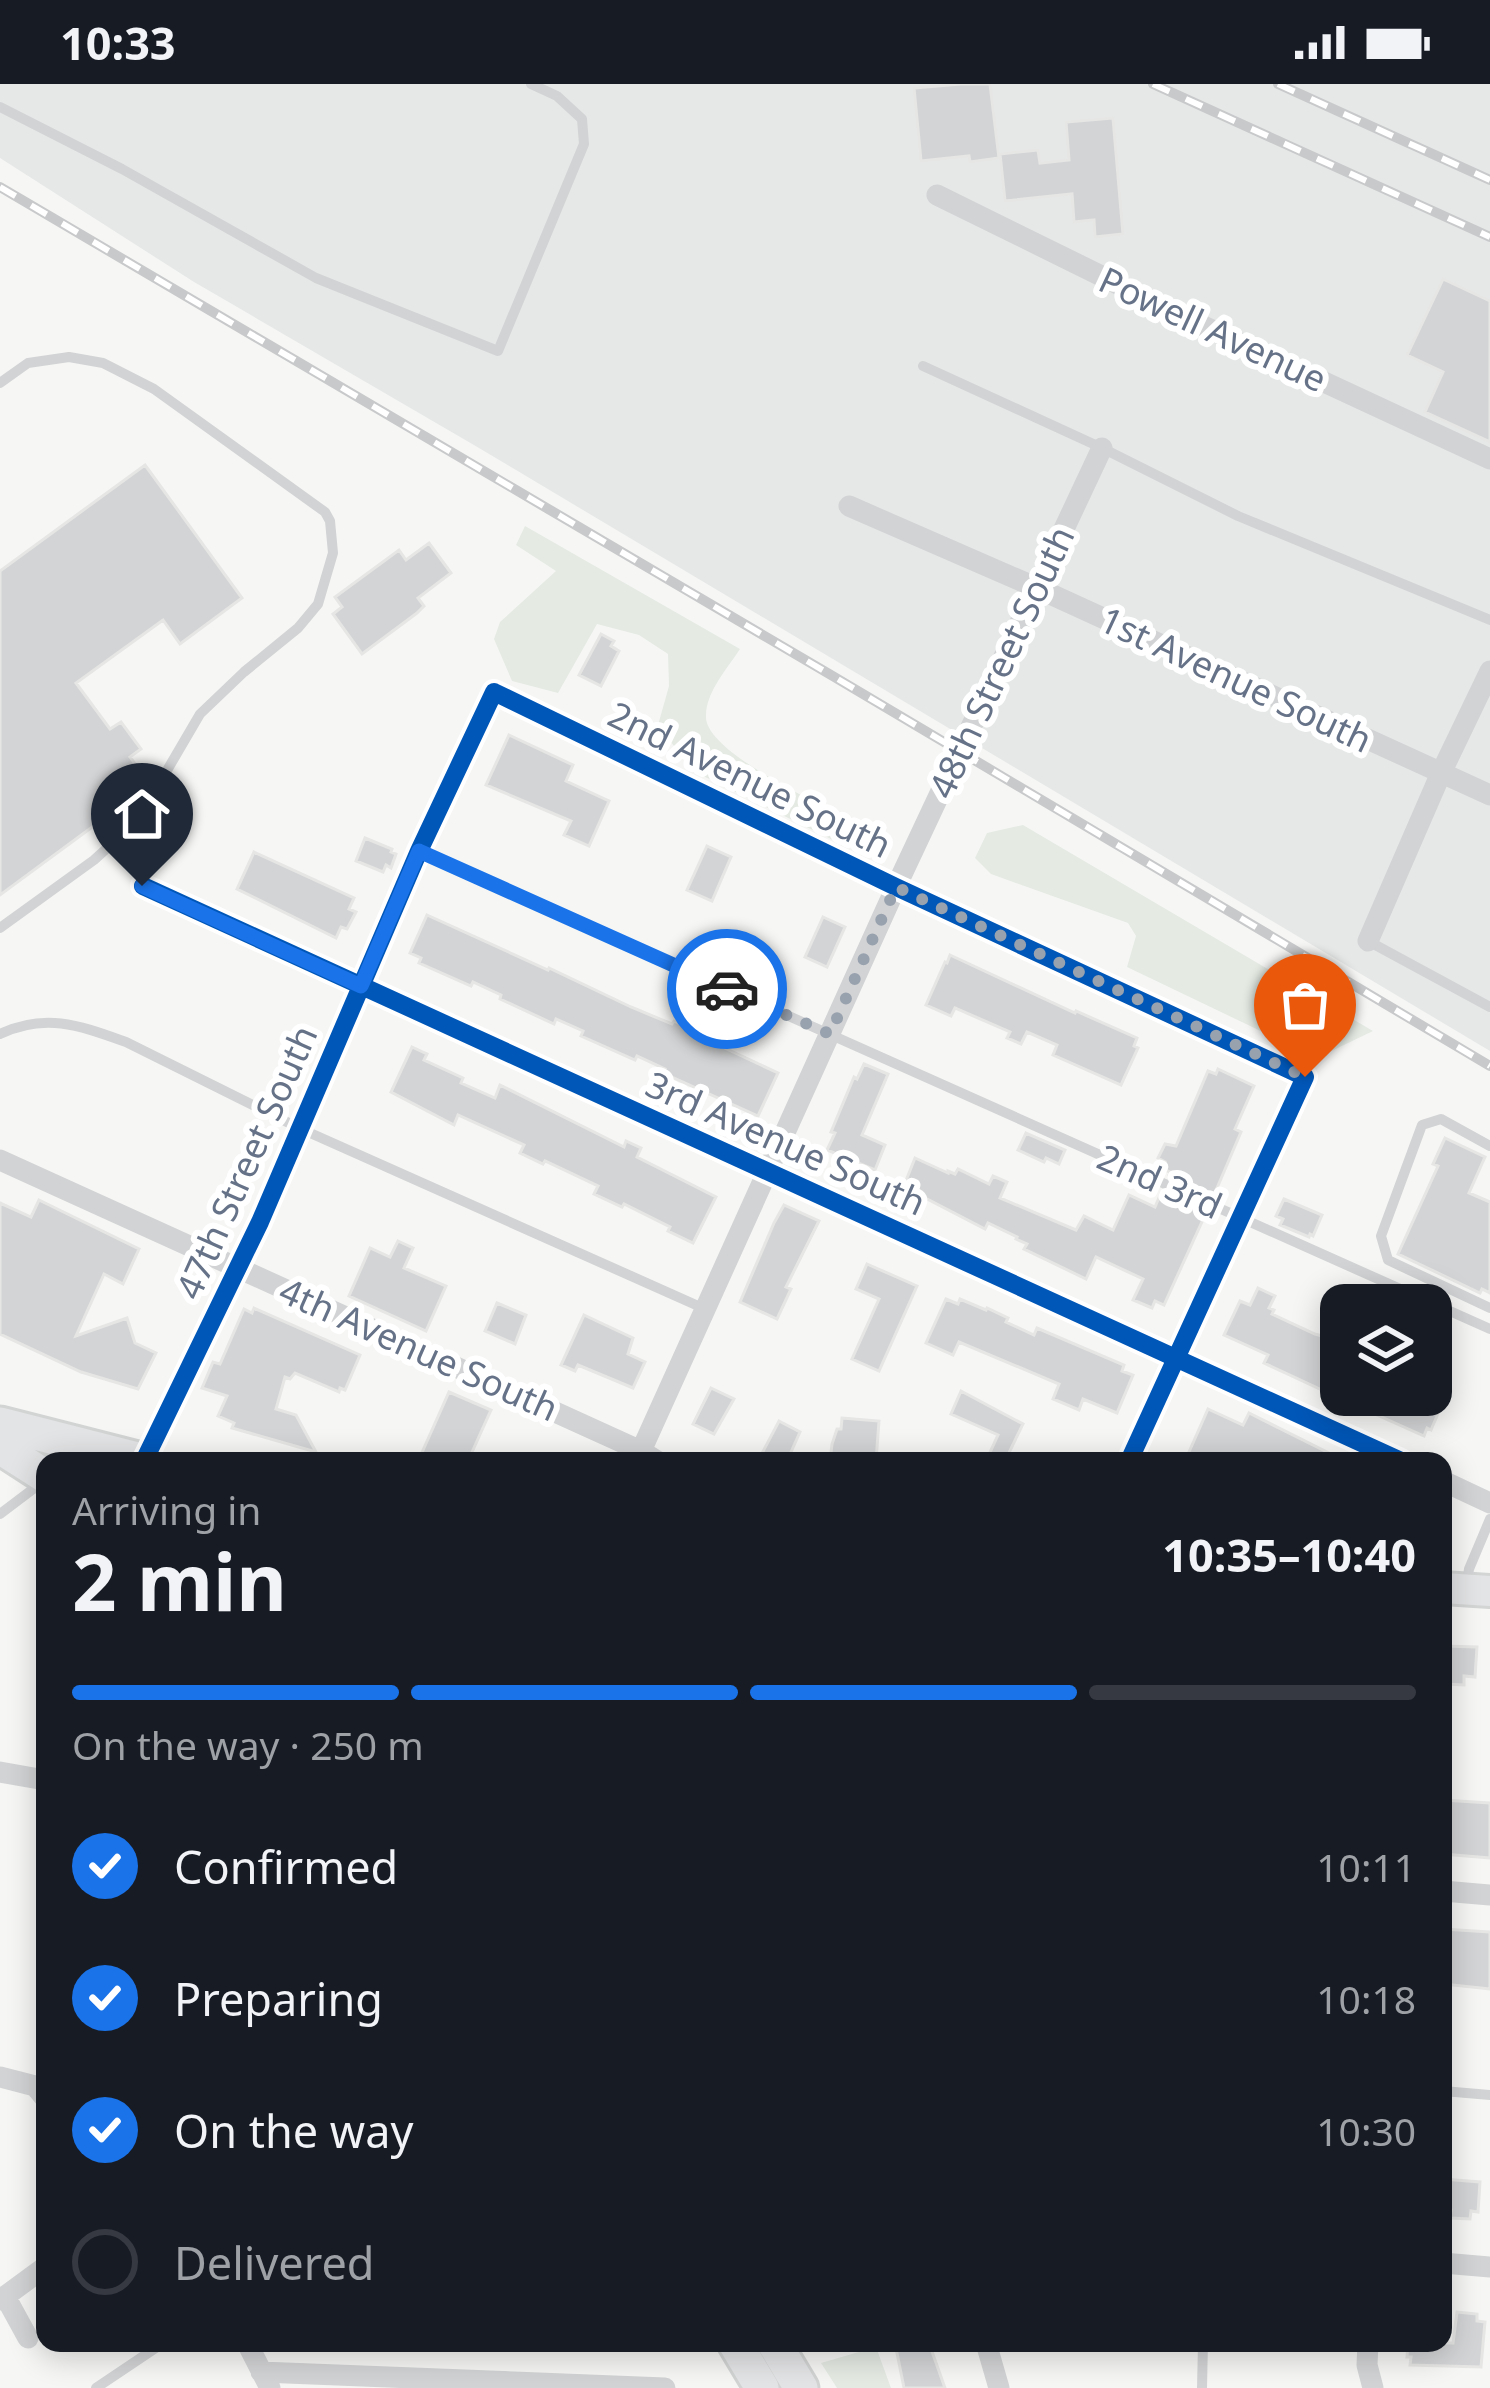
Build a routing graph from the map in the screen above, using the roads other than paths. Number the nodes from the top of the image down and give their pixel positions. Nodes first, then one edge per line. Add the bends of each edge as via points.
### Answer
1 (531, 84) edge
2 (560, 90) edge
3 (0, 107) edge
4 (938, 195) dead end
5 (923, 366) dead end
6 (0, 383) edge
7 (1102, 448) junction
8 (1490, 458) edge
9 (849, 506) dead end
10 (1035, 587) junction
11 (1490, 620) edge
12 (1490, 671) edge
13 (494, 692) joint
14 (1442, 773) junction
15 (1490, 795) edge
16 (419, 851) junction
17 (142, 886) dead end
18 (896, 887) junction
19 (0, 928) edge
20 (1368, 940) joint
21 (361, 986) junction
22 (1490, 1007) edge
23 (0, 1034) edge
24 (830, 1034) junction
25 (298, 1128) junction
26 (1490, 1146) edge
27 (0, 1160) edge
28 (768, 1171) junction
29 (1241, 1216) junction
30 (238, 1267) junction
31 (1490, 1308) edge
32 (705, 1309) junction
33 (1490, 1329) edge
34 (1177, 1357) junction
35 (1, 1442) edge
36 (76, 1452) edge
37 (148, 1452) edge
38 (640, 1452) edge
39 (651, 1452) edge
40 (1134, 1452) edge
41 (1382, 1452) edge
42 (36, 1471) edge
43 (1452, 1484) edge
44 (36, 1485) edge
45 (1490, 1502) edge
46 (0, 1514) edge
47 (1490, 1520) edge
48 (1467, 1590) edge
49 (0, 1772) edge
50 (36, 1778) edge
51 (1452, 1892) edge
52 (1490, 1895) edge
53 (0, 2077) edge
54 (36, 2087) edge
55 (1452, 2092) edge
56 (1490, 2095) edge
57 (1452, 2264) edge
58 (1490, 2267) edge
59 (36, 2273) edge
60 (2, 2298) edge
61 (28, 2338) dead end
62 (150, 2352) edge
63 (252, 2352) edge
64 (740, 2352) edge
65 (779, 2352) edge
66 (989, 2352) edge
67 (1203, 2352) edge
68 (1368, 2352) edge
69 (266, 2380) edge
70 (96, 2388) edge
71 (665, 2388) edge
72 (762, 2388) edge
73 (801, 2388) edge
74 (999, 2388) edge
75 (1202, 2388) edge
76 (1373, 2388) edge

1 - 2 lane
2 - 3 lane via 582,119 584,144 498,351 316,278
4 - 8 street, Powell Avenue
5 - 7 lane
6 - 19 lane via 28,363 69,357 137,380 325,512 334,553 318,604 200,714 138,820
7 - 10 street, 48th Street South
7 - 11 lane via 1238,516
9 - 10 street, 1st Avenue South
10 - 14 street, 1st Avenue South
10 - 18 street, 48th Street South
12 - 14 street
13 - 16 street, 47th Street South
13 - 18 street, 2nd Avenue South
14 - 15 street, 1st Avenue South
14 - 20 street
16 - 21 street, 47th Street South
16 - 24 lane, 2nd 3rd
17 - 21 street, 3rd Avenue South
18 - 24 street, 48th Street South
18 - 29 street, 2nd Avenue South via 1305,1077
20 - 22 lane
21 - 25 street, 47th Street South
21 - 28 street, 3rd Avenue South
23 - 25 lane via 47,1021 97,1032
24 - 28 street, 48th Street South
24 - 29 lane, 2nd 3rd
25 - 30 street, 47th Street South
25 - 32 lane
26 - 31 lane via 1441,1119 1422,1126 1381,1236 1388,1259
27 - 30 street, 4th Avenue South
28 - 32 street, 48th Street South
28 - 34 street, 3rd Avenue South
29 - 33 lane, 2nd 3rd
29 - 34 street
30 - 37 street, 47th Street South
30 - 38 street, 4th Avenue South
32 - 39 street, 48th Street South
34 - 40 street
34 - 41 street, 3rd Avenue South
35 - 36 main road
35 - 42 main road
43 - 45 street
44 - 46 lane
47 - 48 lane
49 - 50 street
51 - 52 street
53 - 54 street
55 - 56 lane
57 - 58 street
59 - 60 street
60 - 61 street
62 - 70 lane
63 - 69 street
64 - 72 main road
65 - 73 main road
66 - 74 street
67 - 75 lane
68 - 76 street
69 - 71 street

